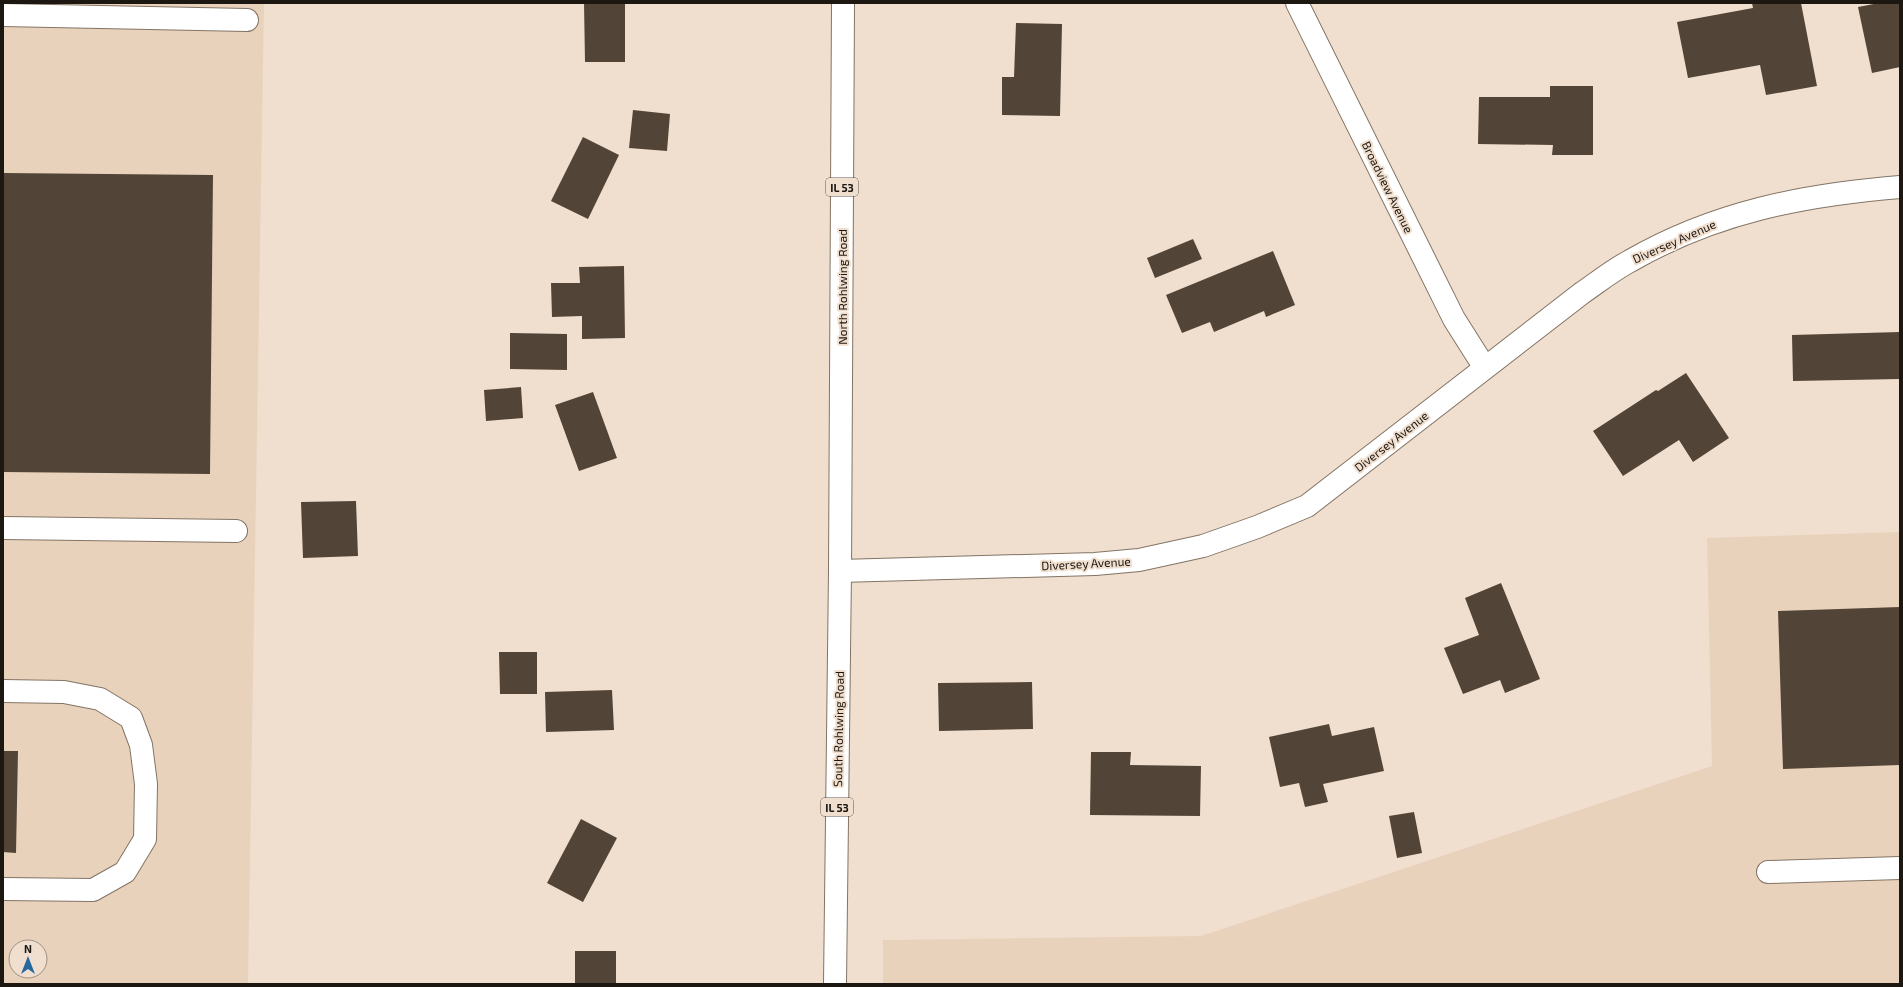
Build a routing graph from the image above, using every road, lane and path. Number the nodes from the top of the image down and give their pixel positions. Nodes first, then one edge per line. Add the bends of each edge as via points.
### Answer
1 (843, 3) edge
2 (1297, 3) edge
3 (3, 15) edge
4 (247, 20) dead end
5 (1900, 187) edge
6 (1485, 368) junction
7 (3, 528) edge
8 (236, 531) dead end
9 (840, 571) junction
10 (3, 691) edge
11 (1900, 868) edge
12 (1768, 872) dead end
13 (3, 889) edge
14 (835, 984) edge

1 - 9 street, North Rohlwing Road / IL 53
2 - 6 street, Broadview Avenue via 1454,319
3 - 4 street
5 - 6 street, Diversey Avenue via 1843,192 1764,207 1720,220 1667,242 1629,261 1582,293
6 - 9 street, Diversey Avenue via 1307,506 1203,546 1139,560 1095,564
7 - 8 street
9 - 14 street, South Rohlwing Road / IL 53
10 - 13 street via 64,692 100,698 130,718 142,745 146,784 145,839 125,872 93,890
11 - 12 street

